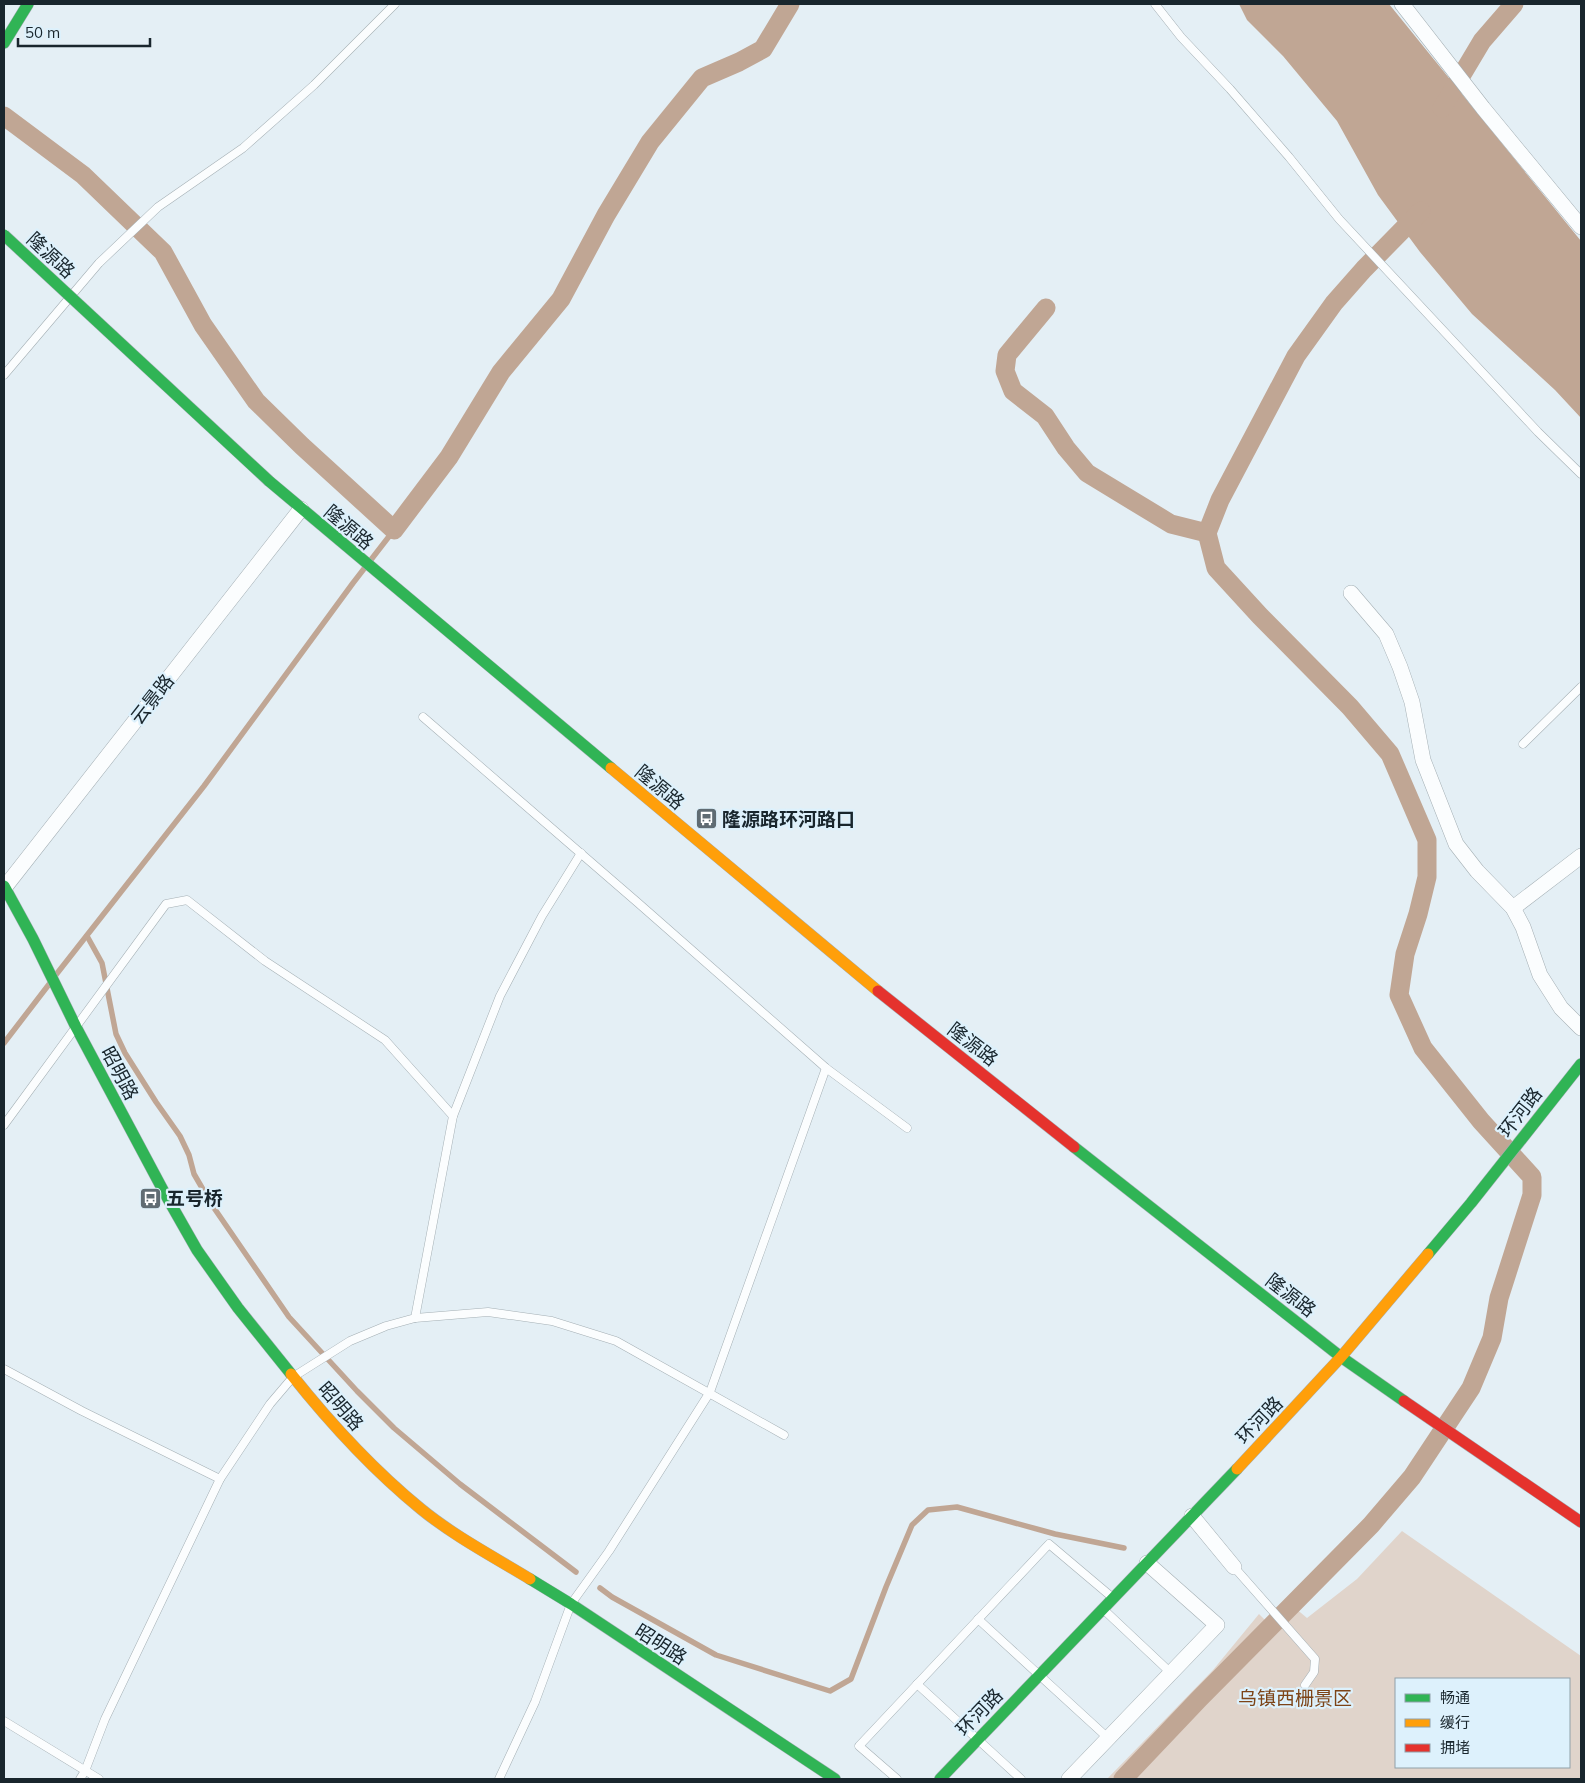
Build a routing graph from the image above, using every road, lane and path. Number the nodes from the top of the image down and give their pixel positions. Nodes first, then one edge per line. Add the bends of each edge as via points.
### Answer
1 (28, 4) edge
2 (395, 4) edge
3 (1155, 4) edge
4 (1402, 4) edge
5 (4, 42) edge
6 (1581, 227) edge
7 (4, 235) edge
8 (4, 374) edge
9 (1581, 474) edge
10 (301, 509) junction
11 (1351, 593) dead end
12 (1581, 687) edge
13 (423, 717) dead end
14 (1523, 744) dead end
15 (581, 853) junction
16 (1581, 856) edge
17 (4, 887) edge
18 (1513, 908) junction
19 (76, 1027) junction
20 (1581, 1028) edge
21 (1581, 1064) edge
22 (826, 1068) junction
23 (453, 1116) junction
24 (4, 1125) edge
25 (907, 1128) dead end
26 (415, 1318) junction
27 (1342, 1357) junction
28 (4, 1368) edge
29 (293, 1377) junction
30 (710, 1392) junction
31 (784, 1435) dead end
32 (220, 1479) junction
33 (1192, 1516) junction
34 (1581, 1522) edge
35 (1147, 1563) junction
36 (1234, 1566) joint
37 (1113, 1598) junction
38 (571, 1604) junction
39 (1103, 1609) junction
40 (978, 1619) junction
41 (1172, 1673) junction
42 (1039, 1675) junction
43 (917, 1684) junction
44 (1305, 1685) dead end
45 (4, 1721) edge
46 (1108, 1738) junction
47 (978, 1740) junction
48 (85, 1771) junction
49 (80, 1779) edge
50 (99, 1779) edge
51 (499, 1779) edge
52 (835, 1779) edge
53 (897, 1779) edge
54 (940, 1779) edge
55 (1021, 1779) edge
56 (1069, 1779) edge

1 - 5 street
2 - 8 lane via 314,85 243,148 158,207 114,248
3 - 9 lane via 1366,248
4 - 6 street
7 - 10 street, 隆源路, bridge
10 - 17 street, 云景路
10 - 27 street, 隆源路 via 880,993
11 - 18 street via 1386,634 1400,666 1412,702 1423,760 1456,844
12 - 14 lane
13 - 15 lane
15 - 22 lane
15 - 23 lane via 542,916 500,996
16 - 18 street
17 - 19 street, 昭明路
18 - 20 street via 1540,975 1561,1008
19 - 23 lane via 166,904 187,900 265,961 385,1040
19 - 24 lane
19 - 29 street, 昭明路 via 197,1250
21 - 27 street, 环河路
22 - 25 lane
22 - 30 lane
23 - 26 lane
26 - 29 lane via 350,1341
26 - 30 lane via 488,1312 552,1321 616,1341
27 - 33 street, 环河路
27 - 34 street, 隆源路
28 - 32 lane
29 - 32 lane via 270,1404
29 - 38 street, 昭明路 via 367,1461 421,1509
30 - 31 lane
30 - 38 lane via 609,1551
32 - 48 lane via 106,1719
33 - 35 street, 环河路
33 - 36 street
35 - 37 street, 环河路
35 - 41 street via 1218,1625
36 - 44 lane via 1315,1659 1314,1672
37 - 39 street, 环河路
37 - 40 lane via 1049,1544
38 - 51 lane via 535,1702
38 - 52 street, 昭明路
39 - 41 lane
39 - 42 street, 环河路
40 - 42 lane
40 - 43 lane
41 - 46 street
42 - 46 lane
42 - 47 street, 环河路
43 - 47 lane
43 - 53 lane via 859,1746
45 - 48 lane
46 - 56 street
47 - 54 street, 环河路
47 - 55 lane
48 - 49 lane
48 - 50 lane

